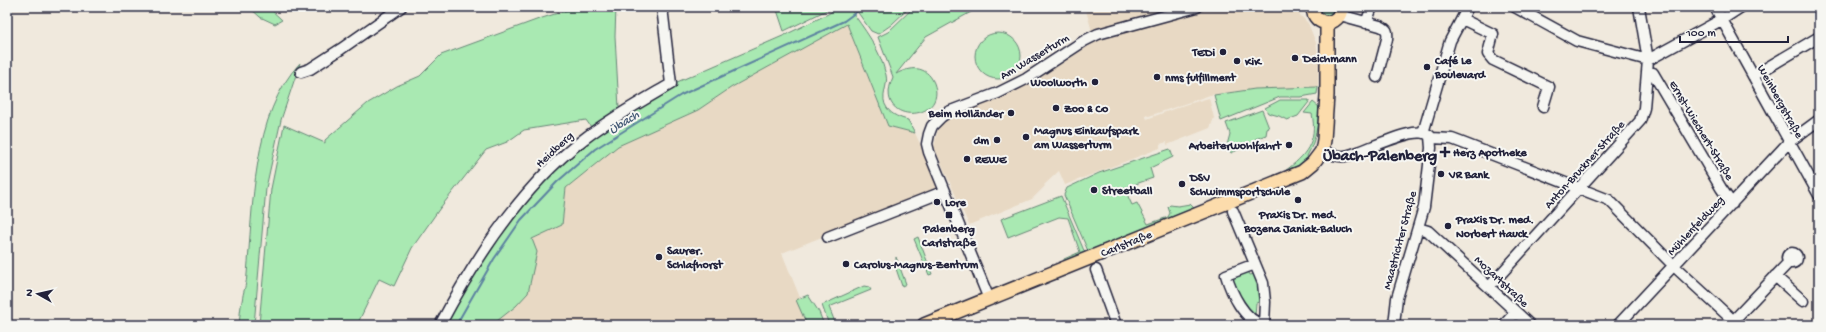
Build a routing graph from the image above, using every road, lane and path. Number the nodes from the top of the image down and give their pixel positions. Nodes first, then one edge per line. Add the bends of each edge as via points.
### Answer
1 (401, 7) edge
2 (662, 7) edge
3 (1197, 7) edge
4 (1311, 7) edge
5 (1372, 7) edge
6 (1468, 7) edge
7 (1515, 7) edge
8 (1640, 7) edge
9 (1715, 7) edge
10 (1741, 7) edge
11 (1340, 11) edge
12 (1462, 19) junction
13 (1722, 20) junction
14 (1366, 22) junction
15 (1327, 23) junction
16 (1819, 37) edge
17 (1648, 60) junction
18 (302, 72) dead end
19 (1647, 72) junction
20 (1753, 76) junction
21 (1377, 77) dead end
22 (1543, 107) dead end
23 (1819, 120) edge
24 (1427, 136) junction
25 (1789, 142) junction
26 (1322, 151) junction
27 (1579, 189) junction
28 (945, 190) junction
29 (1819, 195) edge
30 (1732, 204) junction
31 (1233, 211) dead end
32 (1418, 228) junction
33 (828, 237) dead end
34 (1789, 262) dead end
35 (1255, 264) junction
36 (1674, 266) junction
37 (1096, 270) dead end
38 (1775, 276) junction
39 (1489, 287) junction
40 (989, 299) junction
41 (1803, 301) dead end
42 (1516, 312) junction
43 (1736, 323) edge
44 (440, 325) edge
45 (924, 325) edge
46 (1116, 325) edge
47 (1264, 325) edge
48 (1394, 325) edge
49 (1504, 325) edge
50 (1530, 325) edge
51 (1618, 325) edge

1 - 18 street via 341,49
2 - 44 street, Heidberg via 671,84 583,139 530,189 464,282
3 - 28 street, Am Wasserturm via 1098,34 1026,79 941,117 932,126 927,144
4 - 15 main road via 1317,19
5 - 14 street
6 - 12 street, Maastrichter Straße
7 - 17 street via 1577,41
8 - 17 street, Anton-Bruckner-Straße
9 - 13 street, Weinbergstraße
10 - 13 street
11 - 14 street
11 - 15 main road via 1336,20
12 - 22 street via 1493,34 1488,54 1494,60 1550,87
12 - 24 street, Maastrichter Straße via 1450,41
13 - 17 street
13 - 20 street, Weinbergstraße
14 - 21 street via 1380,26 1388,33
15 - 26 main road via 1327,95
16 - 20 street
17 - 19 street, Anton-Bruckner-Straße
19 - 27 street, Anton-Bruckner-Straße via 1644,108 1640,121
19 - 30 street, Ernst-Wiechert-Straße via 1653,73
20 - 25 street, Weinbergstraße
23 - 25 street, Mühlenfeldweg
24 - 26 street via 1404,135 1343,157
24 - 27 street via 1452,139
24 - 32 street, Maastrichter Straße via 1429,176
25 - 29 street, Weinbergstraße
25 - 30 street, Mühlenfeldweg
26 - 40 main road, Carlstraße via 1302,172
27 - 36 street via 1609,200
27 - 39 street, Anton-Bruckner-Straße
28 - 33 street
28 - 40 street, Am Wasserturm
30 - 36 street, Mühlenfeldweg
31 - 35 street
32 - 39 street, Mozartstraße via 1428,232
32 - 48 street, Maastrichter Straße via 1397,298
34 - 38 street
35 - 47 street via 1263,286
35 - 47 street via 1226,275 1238,303 1253,320
36 - 43 street
36 - 51 street, Mühlenfeldweg
37 - 46 street
38 - 41 street
38 - 43 street
39 - 42 street, Mozartstraße
40 - 45 main road, Carlstraße
42 - 49 street
42 - 50 street, Mozartstraße

